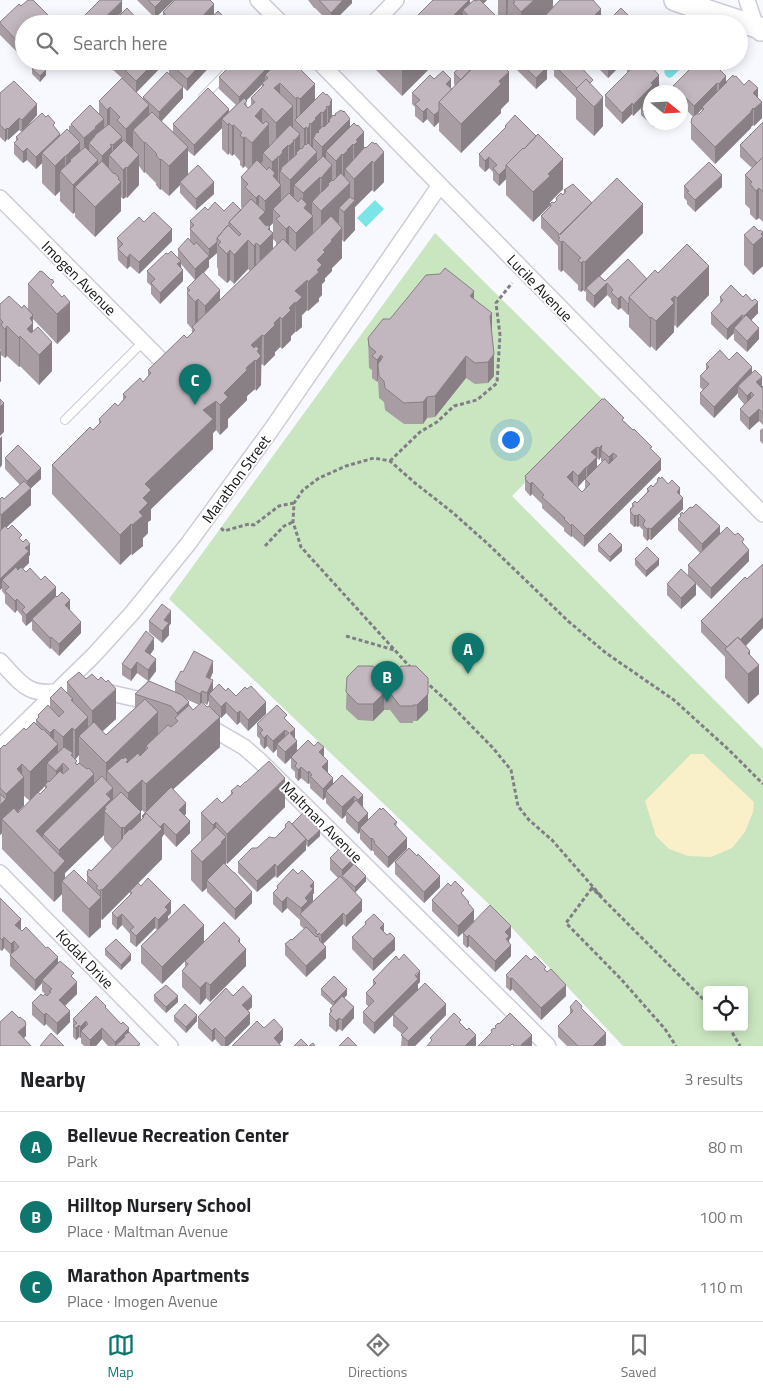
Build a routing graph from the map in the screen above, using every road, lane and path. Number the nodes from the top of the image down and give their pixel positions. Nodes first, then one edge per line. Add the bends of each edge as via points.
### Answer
1 (258, 0) edge
2 (396, 0) edge
3 (675, 0) edge
4 (748, 0) edge
5 (272, 15) edge
6 (382, 15) edge
7 (717, 15) edge
8 (748, 26) edge
9 (761, 31) edge
10 (229, 70) edge
11 (334, 70) edge
12 (196, 103) edge
13 (440, 185) junction
14 (0, 198) edge
15 (524, 271) junction
16 (143, 342) junction
17 (158, 357) edge
18 (65, 420) dead end
19 (390, 461) junction
20 (294, 503) junction
21 (763, 514) edge
22 (206, 518) junction
23 (293, 522) junction
24 (265, 546) dead end
25 (346, 636) dead end
26 (395, 650) junction
27 (0, 661) edge
28 (413, 670) edge
29 (421, 677) edge
30 (56, 692) junction
31 (169, 708) edge
32 (189, 715) edge
33 (0, 747) edge
34 (763, 784) edge
35 (0, 873) edge
36 (592, 888) junction
37 (703, 999) edge
38 (731, 1031) edge
39 (170, 1046) edge
40 (548, 1046) edge
41 (676, 1046) edge
42 (740, 1046) edge

1 - 5 street
2 - 6 street
3 - 7 street
4 - 9 street
8 - 9 street
10 - 12 lane
11 - 13 street, Lucile Avenue
13 - 15 street, Lucile Avenue
13 - 22 street, Marathon Street via 271,430
14 - 16 street, Imogen Avenue
15 - 19 path via 496,303 500,335 497,383 477,400 454,406
15 - 21 street, Lucile Avenue
16 - 17 street, Imogen Avenue
16 - 18 lane
19 - 20 path via 374,458 337,470 303,490
19 - 34 path via 452,512 606,653 674,700
20 - 22 path via 279,506 254,525 224,531
20 - 23 path
22 - 30 street, Marathon Street via 133,612
23 - 24 path via 284,526
23 - 26 path via 301,547
25 - 26 path
26 - 28 path
27 - 30 street via 26,688
29 - 36 path via 493,748 511,770 518,806 601,896
30 - 31 street via 95,689
30 - 33 street, Marathon Street
32 - 40 street, Maltman Avenue via 244,746 260,760
35 - 39 street, Kodak Drive
36 - 37 path
36 - 41 path via 566,923 620,978
38 - 42 path

